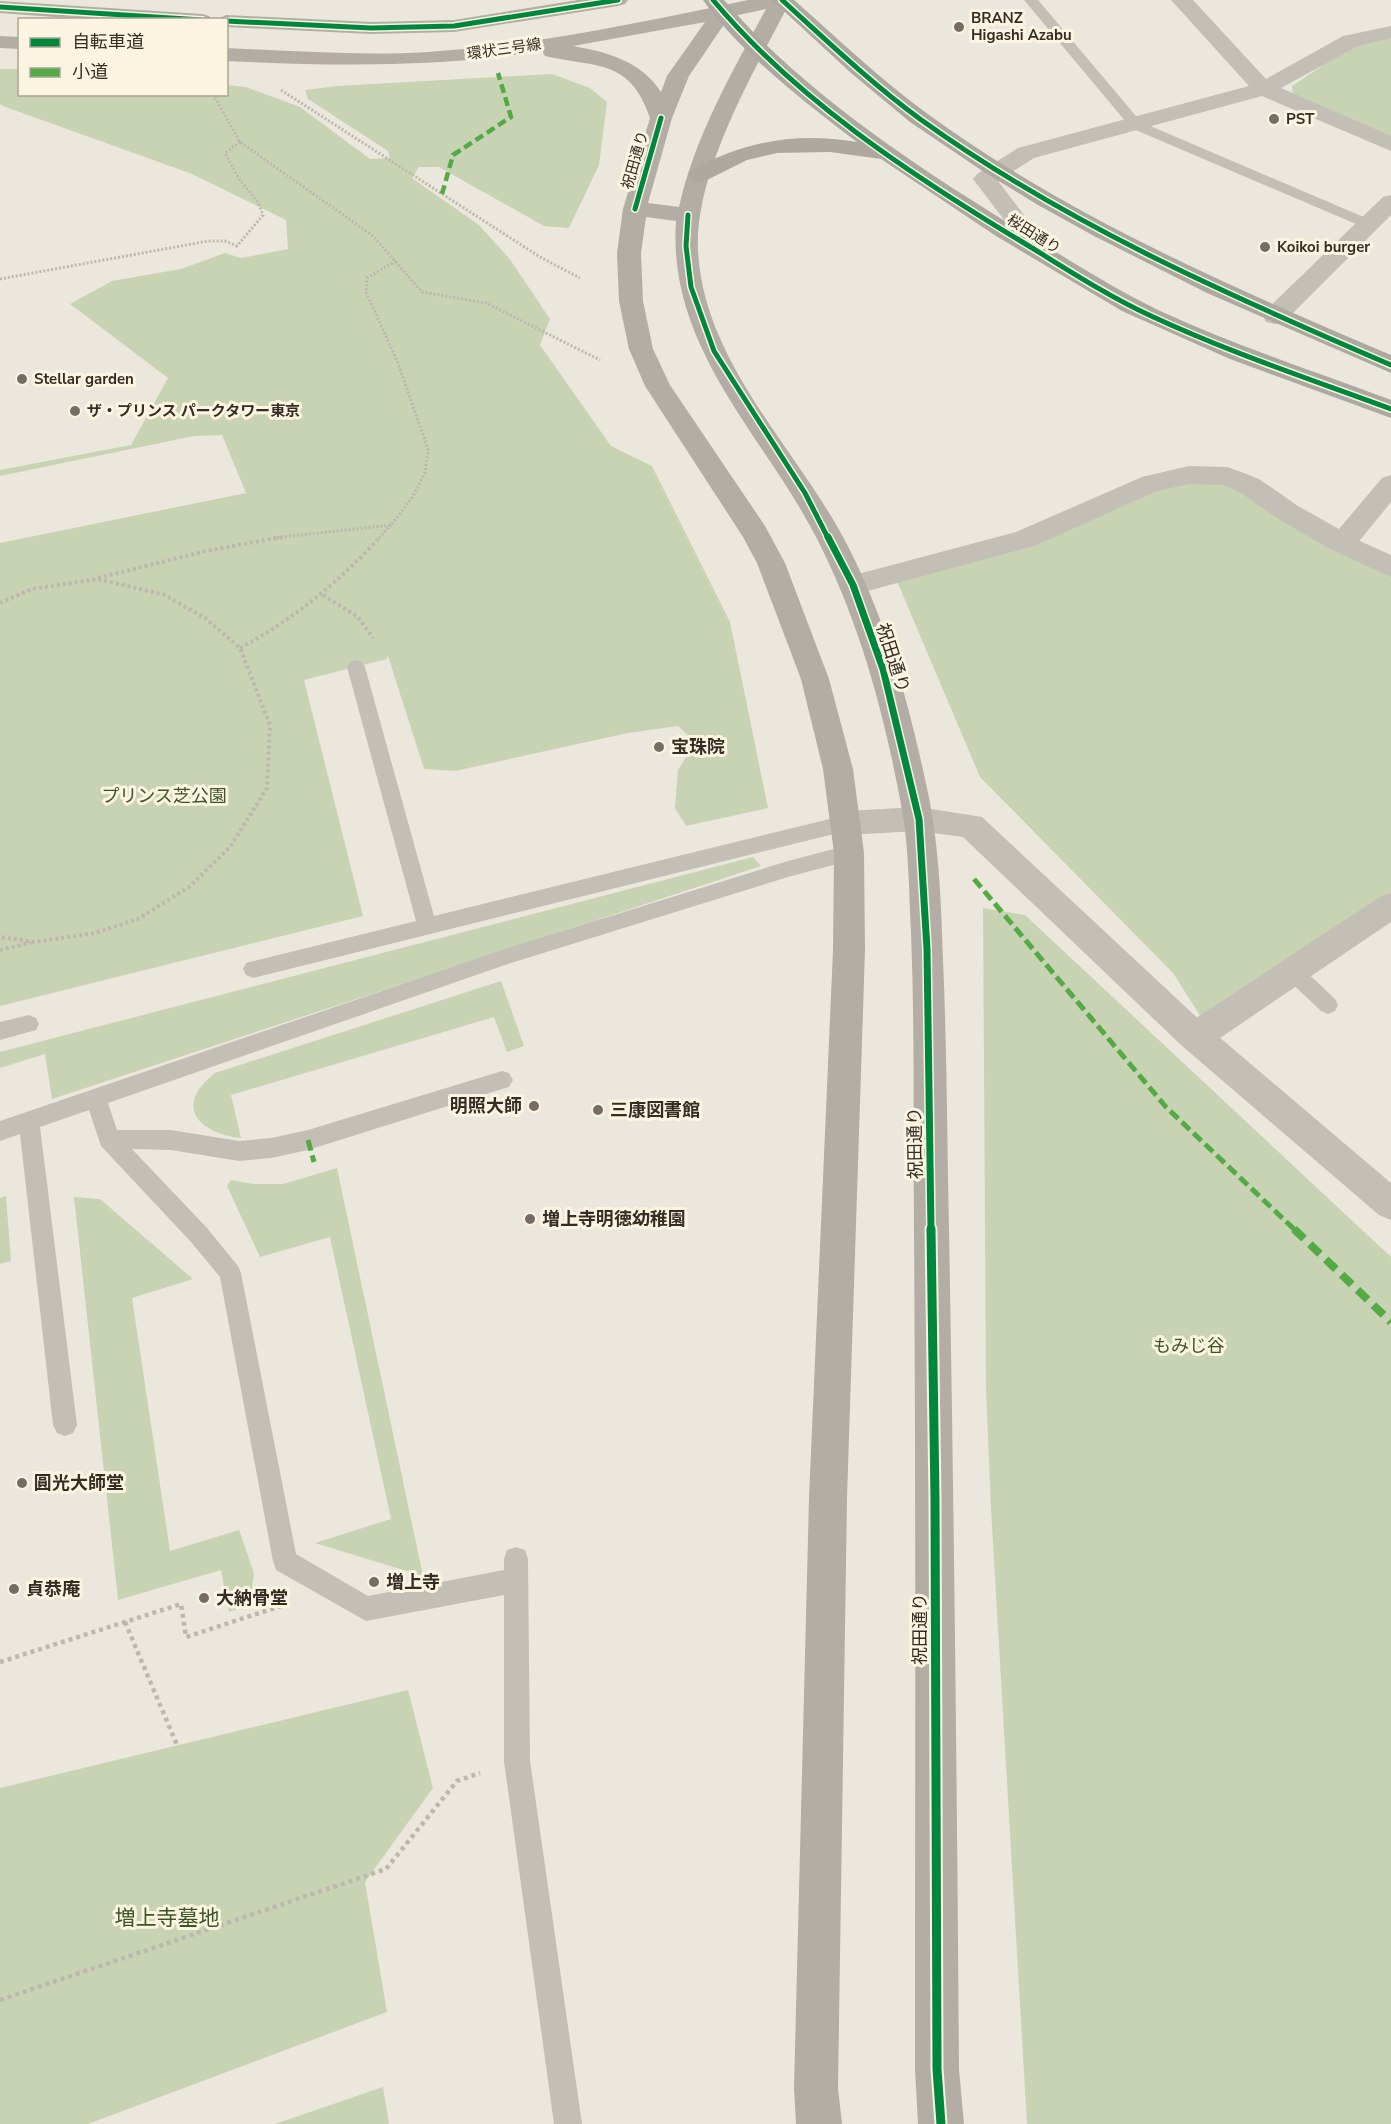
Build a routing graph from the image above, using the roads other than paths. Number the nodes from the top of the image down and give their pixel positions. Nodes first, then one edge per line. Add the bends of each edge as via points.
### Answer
1 (618, 0) edge
2 (781, 0) edge
3 (1030, 0) edge
4 (1181, 0) edge
5 (718, 6) edge
6 (0, 7) edge
7 (171, 18) edge
8 (228, 21) edge
9 (1391, 33) edge
10 (0, 42) edge
11 (18, 43) edge
12 (757, 46) junction
13 (228, 54) edge
14 (455, 56) junction
15 (1263, 89) junction
16 (661, 118) junction
17 (1136, 125) junction
18 (1391, 144) edge
19 (886, 155) junction
20 (998, 171) junction
21 (699, 175) junction
22 (1391, 202) edge
23 (635, 209) junction
24 (688, 215) junction
25 (1368, 224) junction
26 (1042, 254) junction
27 (1275, 316) junction
28 (1391, 364) edge
29 (1391, 409) edge
30 (1391, 484) edge
31 (1342, 543) junction
32 (1391, 567) edge
33 (853, 585) junction
34 (356, 667) dead end
35 (919, 819) junction
36 (846, 831) junction
37 (1391, 906) edge
38 (427, 926) junction
39 (253, 969) dead end
40 (1292, 971) junction
41 (1328, 1005) dead end
42 (29, 1024) dead end
43 (0, 1031) edge
44 (1193, 1035) junction
45 (502, 1080) dead end
46 (96, 1098) junction
47 (29, 1121) junction
48 (0, 1131) edge
49 (109, 1139) junction
50 (1391, 1204) edge
51 (65, 1425) dead end
52 (568, 2124) edge
53 (819, 2124) edge
54 (941, 2124) edge

1 - 8 main road, 環状三号線 via 454,26 371,28
2 - 5 main road, 環状三号線
2 - 12 main road, 祝田通り
2 - 20 highway, 桜田通り via 892,96
3 - 17 lane
4 - 15 street
5 - 12 highway, 桜田通り
5 - 14 main road, 環状三号線 via 620,32
5 - 16 main road, 祝田通り via 678,76
6 - 7 main road
9 - 15 street via 1351,41
10 - 11 main road
12 - 19 highway, 桜田通り via 828,111
12 - 21 main road, 祝田通り via 728,103
13 - 14 main road, 環状三号線 via 370,60
14 - 16 main road via 530,49 603,60 643,80 658,103
15 - 17 street
15 - 18 street
16 - 23 main road, 祝田通り
17 - 20 street via 1026,153
17 - 25 lane
19 - 21 highway via 850,146 772,148 746,153
19 - 26 highway, 桜田通り
20 - 26 street via 985,179
20 - 27 highway, 桜田通り via 1141,251
21 - 24 main road, 祝田通り
22 - 25 street
23 - 24 main road
23 - 36 main road, 祝田通り via 629,253 631,301 641,349 658,386 771,563 815,679 838,769
24 - 33 main road, 祝田通り via 686,246 691,286 714,351 805,493
25 - 27 street
26 - 29 highway, 桜田通り via 1150,315
27 - 28 highway, 桜田通り
30 - 31 street
31 - 32 street
31 - 33 street via 1250,486 1227,476 1189,475 1151,483 1024,539
33 - 35 main road, 祝田通り via 884,669
34 - 38 lane
35 - 36 street
35 - 44 street via 971,826
35 - 54 main road, 祝田通り via 927,949 937,2070
36 - 38 lane via 786,837
36 - 46 lane via 788,869 511,955
36 - 53 main road, 祝田通り via 849,951 828,1510 816,2088
37 - 40 street
38 - 39 lane
40 - 41 lane
40 - 44 street
42 - 43 lane
44 - 50 street
45 - 49 lane via 271,1148 239,1151 171,1140
46 - 47 lane
46 - 49 lane
47 - 48 lane
47 - 51 lane
49 - 52 lane via 230,1272 285,1561 366,1609 516,1569 517,1761

